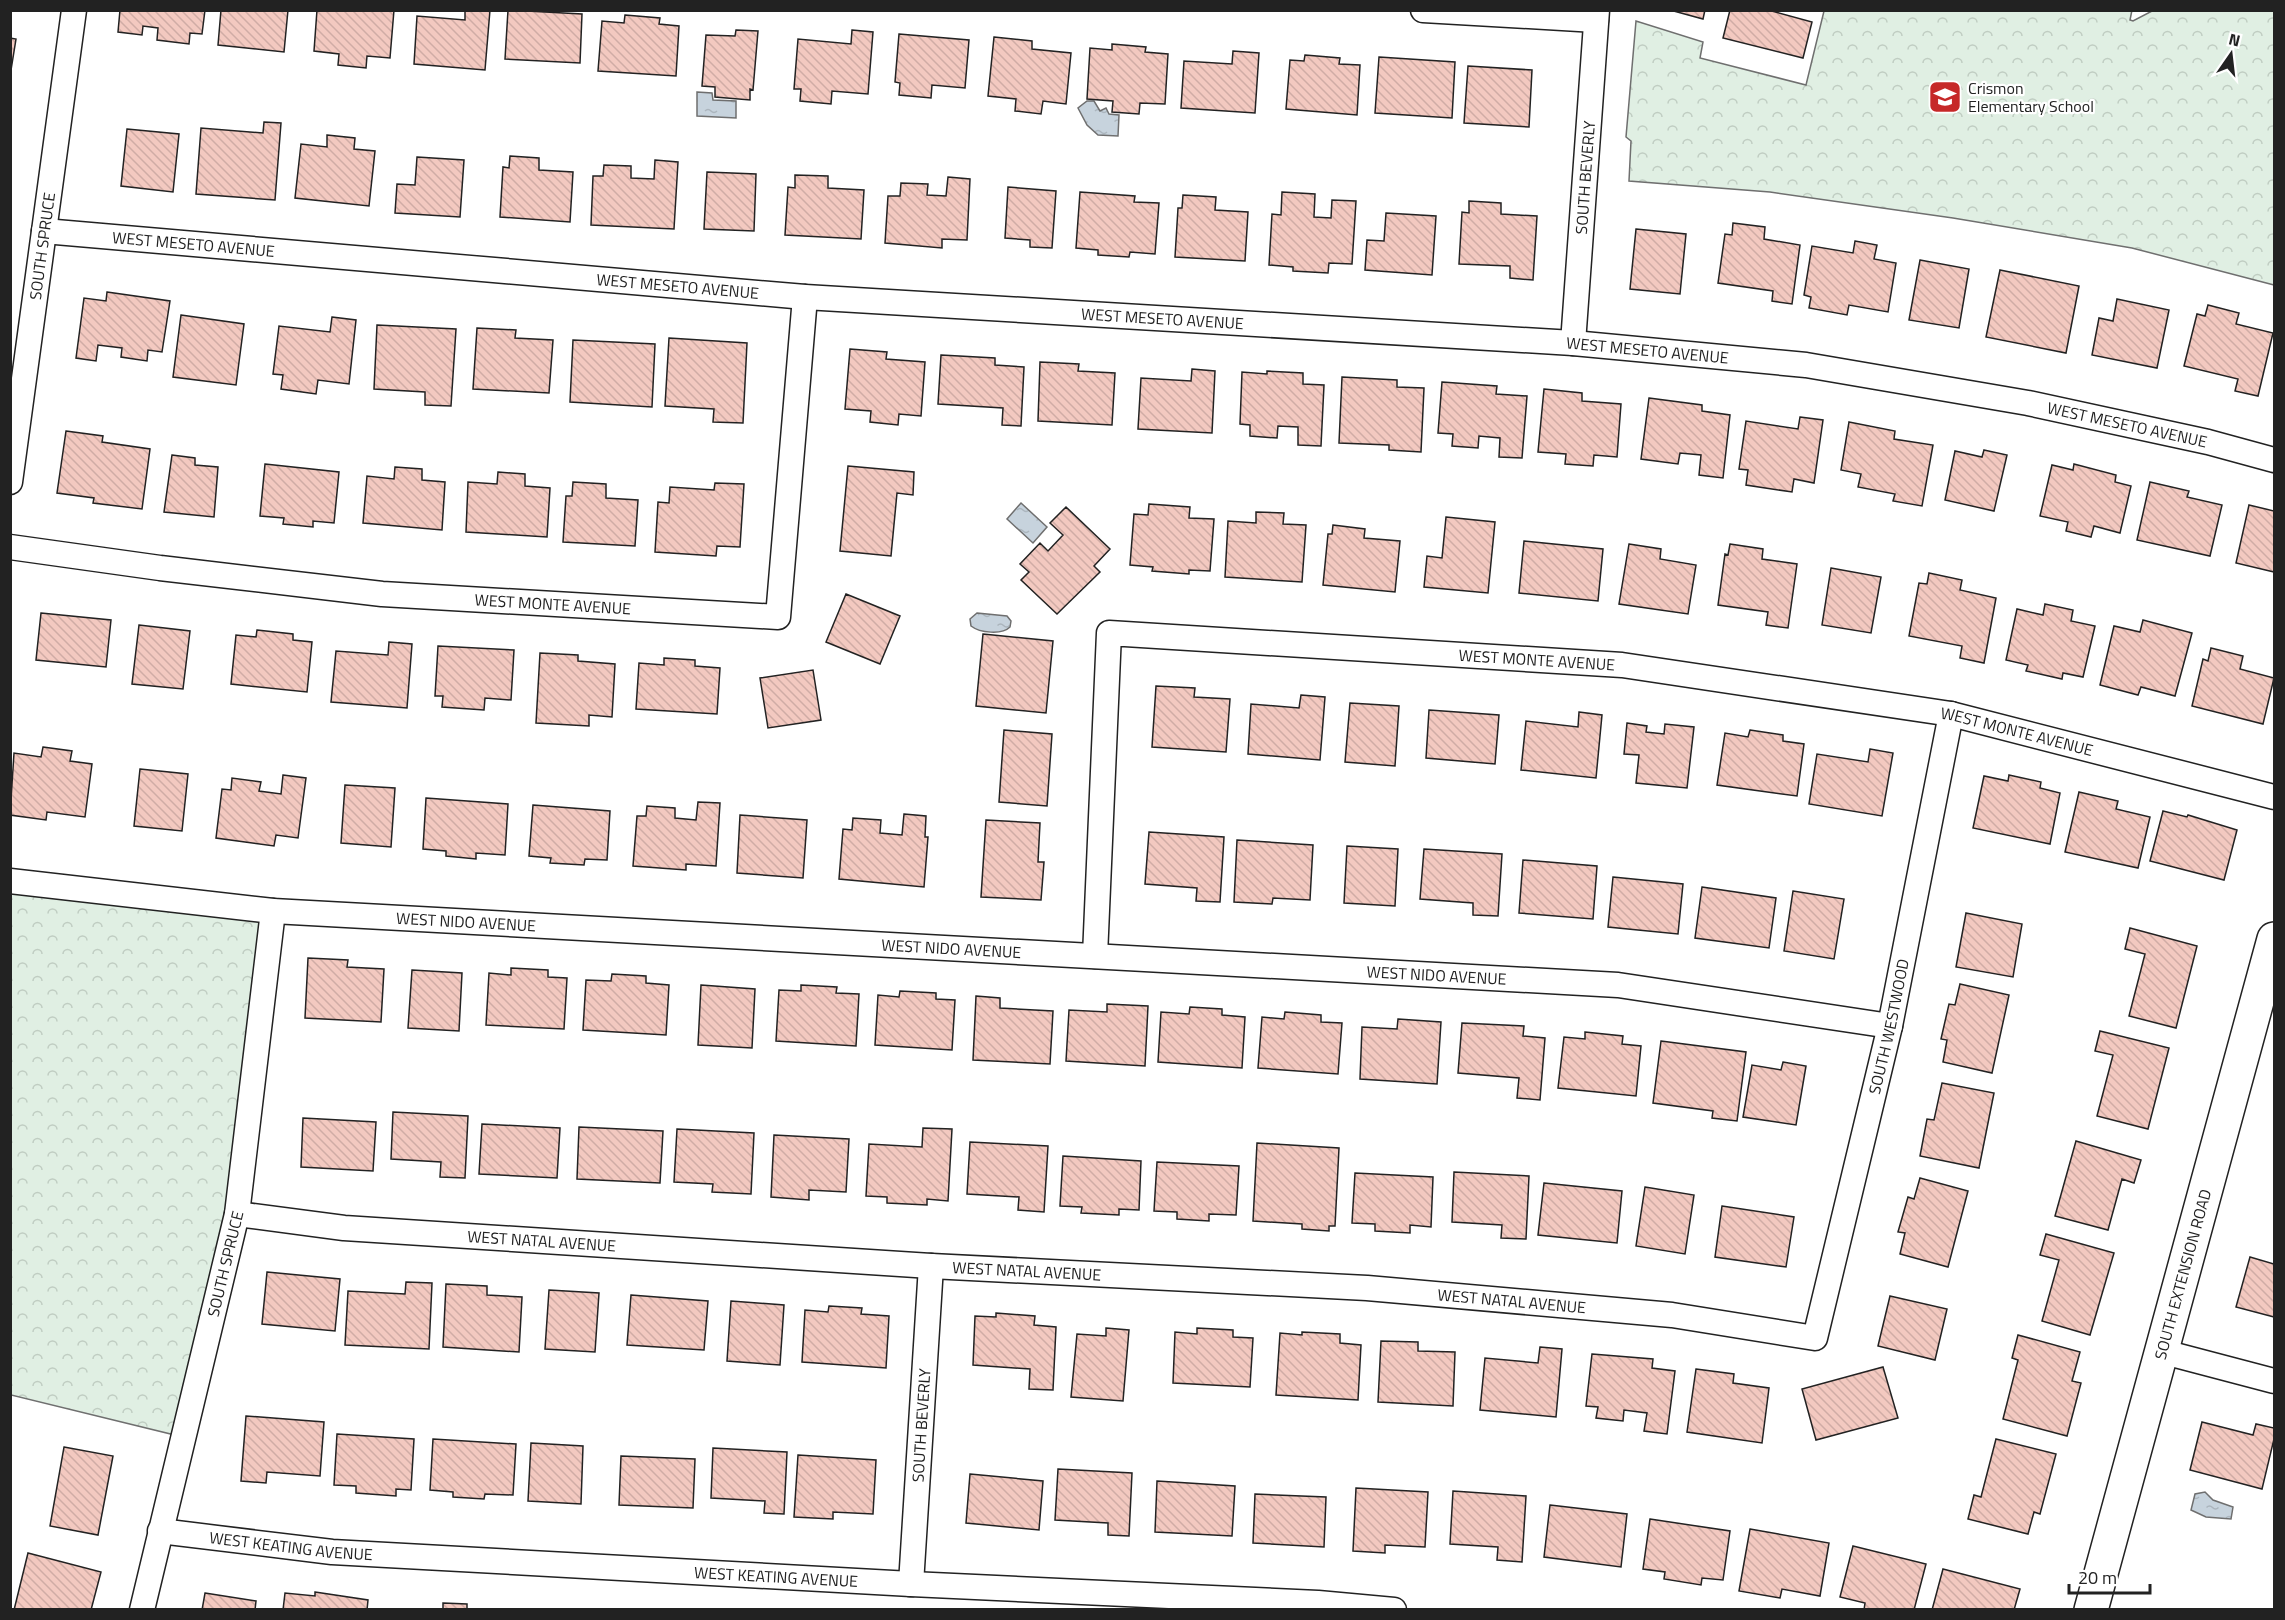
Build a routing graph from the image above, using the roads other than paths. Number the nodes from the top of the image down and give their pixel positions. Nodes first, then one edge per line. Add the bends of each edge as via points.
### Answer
1 (74, 10) edge
2 (1423, 10) edge
3 (1597, 15) edge
4 (44, 231) junction
5 (805, 297) junction
6 (1573, 343) junction
7 (17, 364) edge
8 (2274, 459) edge
9 (10, 482) edge
10 (10, 547) edge
11 (1951, 714) junction
12 (2274, 797) edge
13 (10, 881) edge
14 (273, 911) junction
15 (2274, 939) edge
16 (1095, 956) junction
17 (2268, 988) edge
18 (1890, 1026) junction
19 (237, 1214) junction
20 (931, 1266) junction
21 (1815, 1338) joint
22 (2160, 1351) junction
23 (2274, 1381) edge
24 (160, 1531) junction
25 (911, 1584) junction
26 (142, 1610) edge
27 (1394, 1610) edge
28 (2091, 1610) edge

1 - 4 street, SOUTH SPRUCE
2 - 3 street
3 - 6 street, SOUTH BEVERLY
4 - 5 street, WEST MESETO AVENUE
4 - 7 street, SOUTH SPRUCE
5 - 6 street, WEST MESETO AVENUE
5 - 10 street, WEST MONTE AVENUE via 778,617 382,594
6 - 8 street, WEST MESETO AVENUE via 1806,364 2028,404
7 - 9 street, SOUTH SPRUCE
11 - 12 street, WEST MONTE AVENUE
11 - 16 street, WEST MONTE AVENUE via 1622,665 1109,633
11 - 18 street, SOUTH WESTWOOD
13 - 14 street, WEST NIDO AVENUE
14 - 16 street, WEST NIDO AVENUE
14 - 19 street, SOUTH SPRUCE
15 - 17 street, SOUTH EXTENSION ROAD
16 - 18 street, WEST NIDO AVENUE via 1618,985
17 - 22 street, SOUTH EXTENSION ROAD
18 - 21 street, SOUTH WESTWOOD
19 - 20 street, WEST NATAL AVENUE via 344,1228
19 - 24 street, SOUTH SPRUCE
20 - 21 street, WEST NATAL AVENUE via 1378,1289 1672,1315
20 - 25 street, SOUTH BEVERLY
22 - 23 street
22 - 28 street, SOUTH EXTENSION ROAD
24 - 25 street, WEST KEATING AVENUE via 332,1552
24 - 26 street, SOUTH SPRUCE
25 - 27 street, WEST KEATING AVENUE

